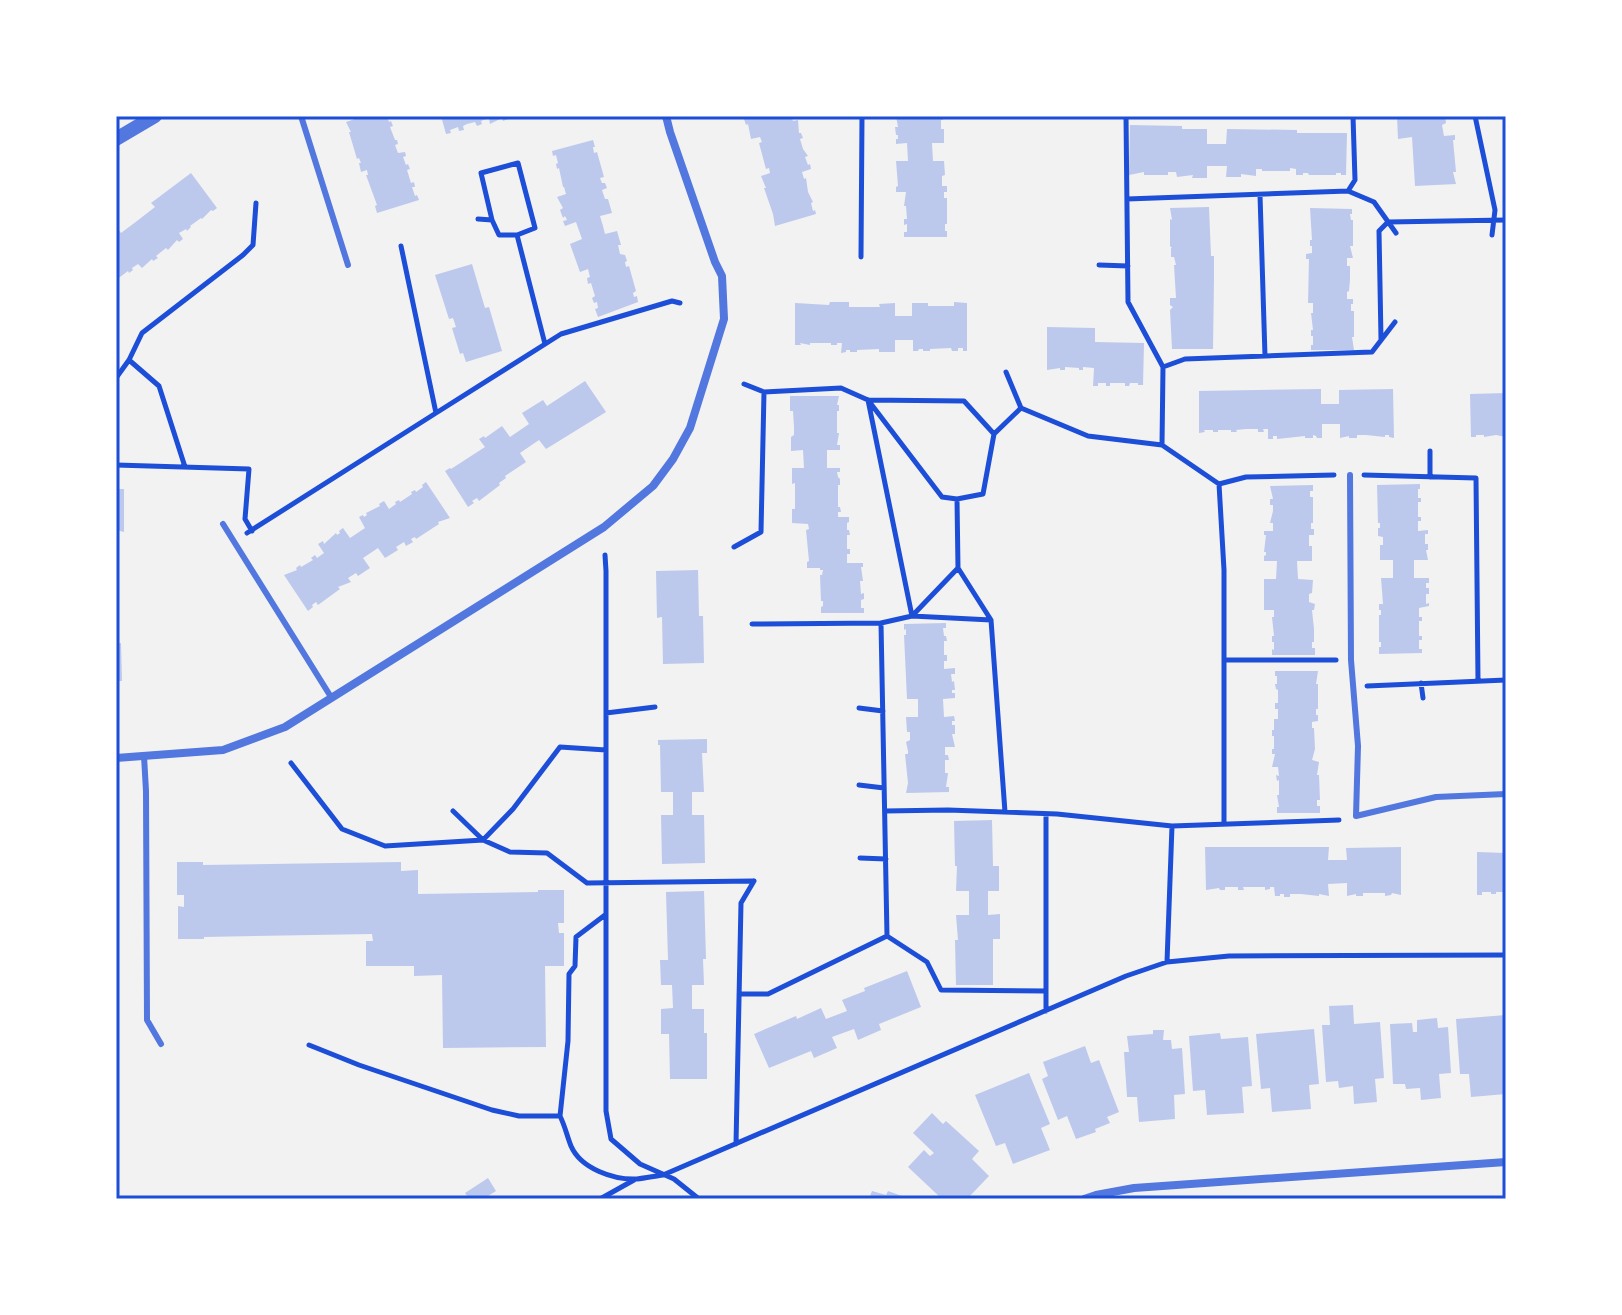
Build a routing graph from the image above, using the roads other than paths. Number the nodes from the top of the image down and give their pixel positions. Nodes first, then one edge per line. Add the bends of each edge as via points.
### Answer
1 (155, 116) edge
2 (301, 116) edge
3 (666, 116) edge
4 (116, 139) edge
5 (348, 265) dead end
6 (1350, 475) road end
7 (223, 524) dead end
8 (331, 697) junction
9 (144, 756) junction
10 (116, 758) edge
11 (1506, 794) edge
12 (161, 1044) dead end
13 (1506, 1162) edge
14 (1084, 1199) edge

1 - 4 street
2 - 5 lane
3 - 8 street via 722,276 724,319 690,428 673,459 653,486 604,527
6 - 11 lane via 1356,816 1436,797
7 - 8 lane
8 - 9 street via 285,727 223,750
9 - 10 street
9 - 12 lane via 147,1020
13 - 14 street via 1134,1188

